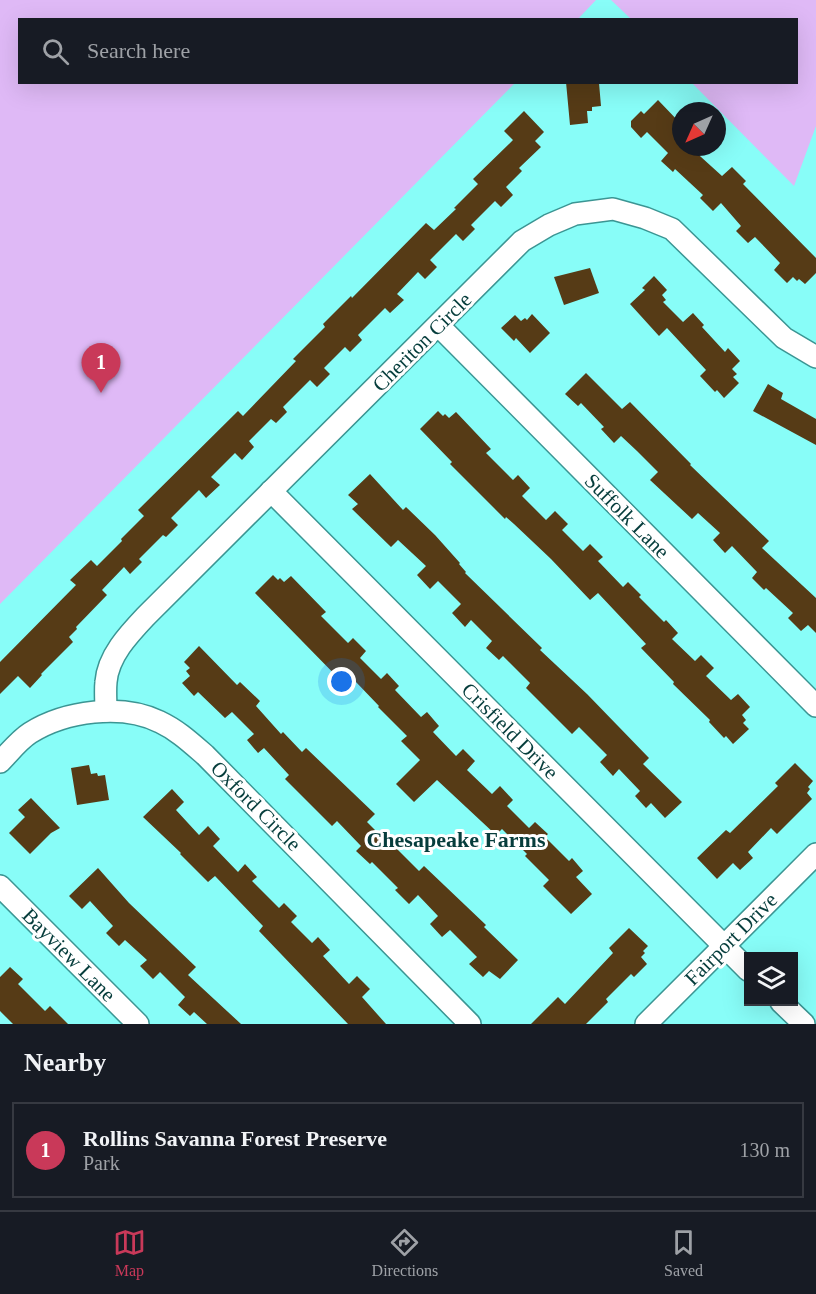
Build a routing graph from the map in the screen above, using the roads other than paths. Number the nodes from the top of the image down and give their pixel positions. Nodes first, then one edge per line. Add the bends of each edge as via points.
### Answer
1 (439, 326) junction
2 (816, 357) edge
3 (271, 492) junction
4 (816, 706) edge
5 (106, 711) junction
6 (0, 762) edge
7 (816, 854) edge
8 (0, 886) edge
9 (724, 946) junction
10 (744, 966) edge
11 (785, 1006) edge
12 (138, 1024) edge
13 (470, 1024) edge
14 (646, 1024) edge
15 (804, 1024) edge

1 - 2 street, Cheriton Circle via 522,241 575,214 613,209 672,229 784,338
1 - 3 street, Cheriton Circle
1 - 4 street, Suffolk Lane
3 - 5 street, Cheriton Circle via 127,638 106,680
3 - 9 street, Crisfield Drive
5 - 6 street, Oxford Circle via 80,713 50,723 28,734
5 - 13 street, Oxford Circle via 158,720 181,734
7 - 9 street, Fairport Drive
8 - 12 street, Bayview Lane
9 - 10 street, Crisfield Drive
9 - 14 street, Fairport Drive
11 - 15 street

